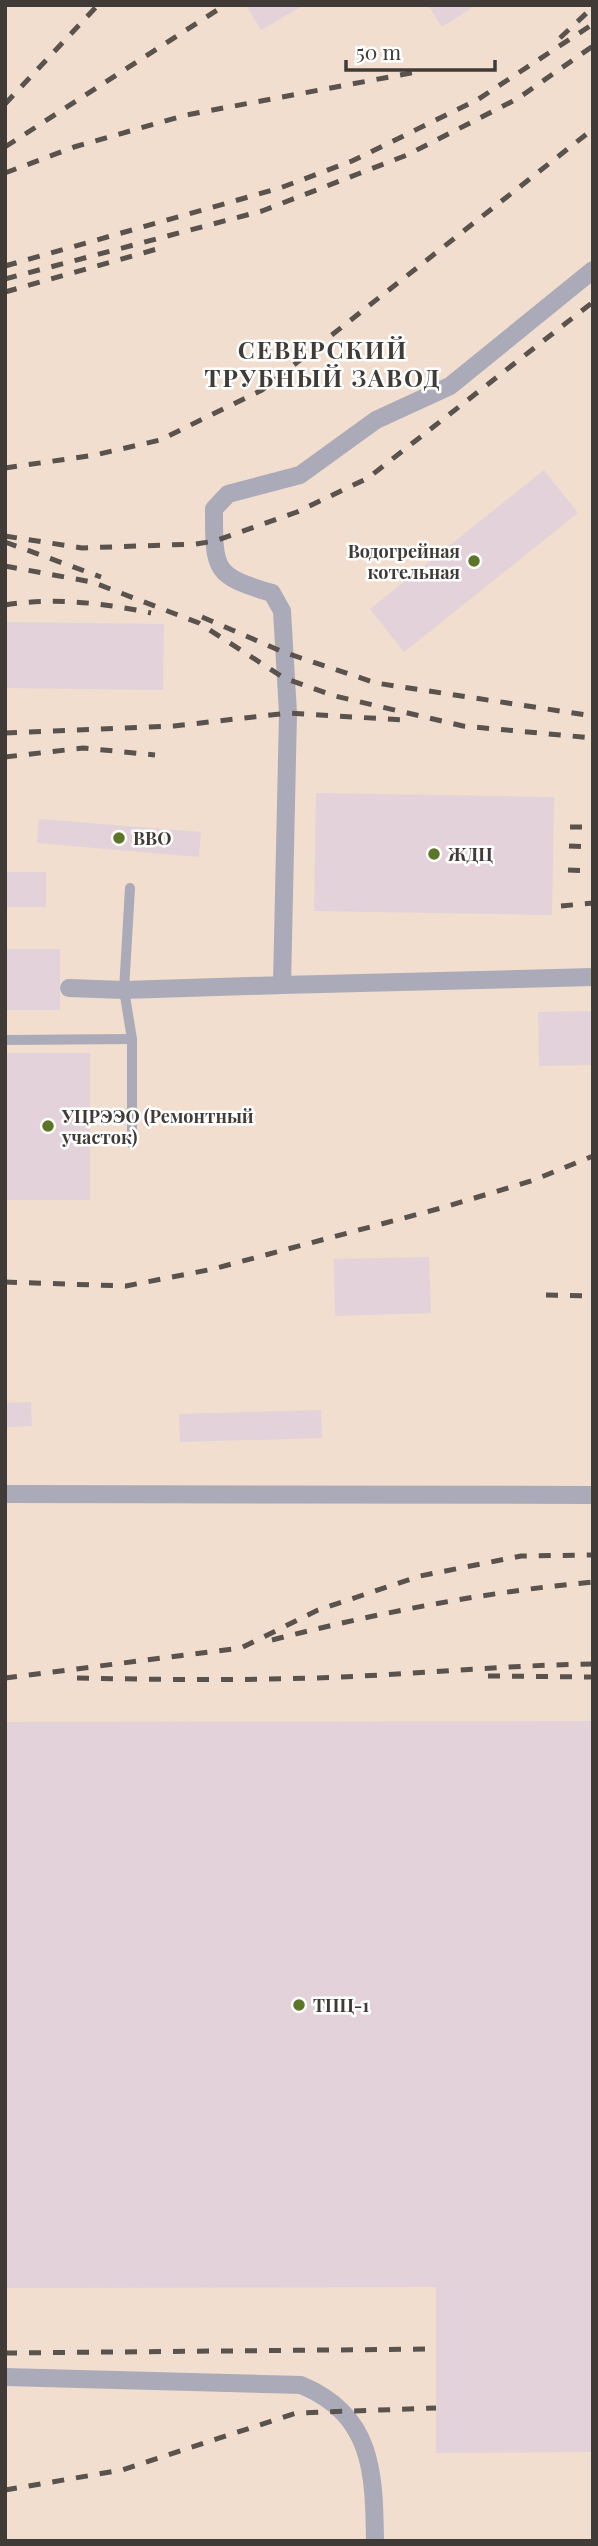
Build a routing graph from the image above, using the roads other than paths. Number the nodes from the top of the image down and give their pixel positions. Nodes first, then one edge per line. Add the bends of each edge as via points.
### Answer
1 (593, 270) edge
2 (130, 888) dead end
3 (593, 977) edge
4 (282, 985) junction
5 (69, 988) dead end
6 (124, 990) junction
7 (132, 1039) junction
8 (5, 1040) edge
9 (132, 1144) dead end
10 (5, 1494) edge
11 (593, 1495) edge
12 (5, 2377) edge
13 (375, 2541) edge

1 - 4 street via 450,386 376,420 300,475 228,494 214,509 217,560 222,570 241,585 272,593 282,611 288,713
2 - 6 lane
3 - 4 street
4 - 6 street
5 - 6 street
6 - 7 lane
7 - 8 lane
7 - 9 lane
10 - 11 street
12 - 13 street via 301,2385 317,2392 343,2412 367,2449 374,2481

